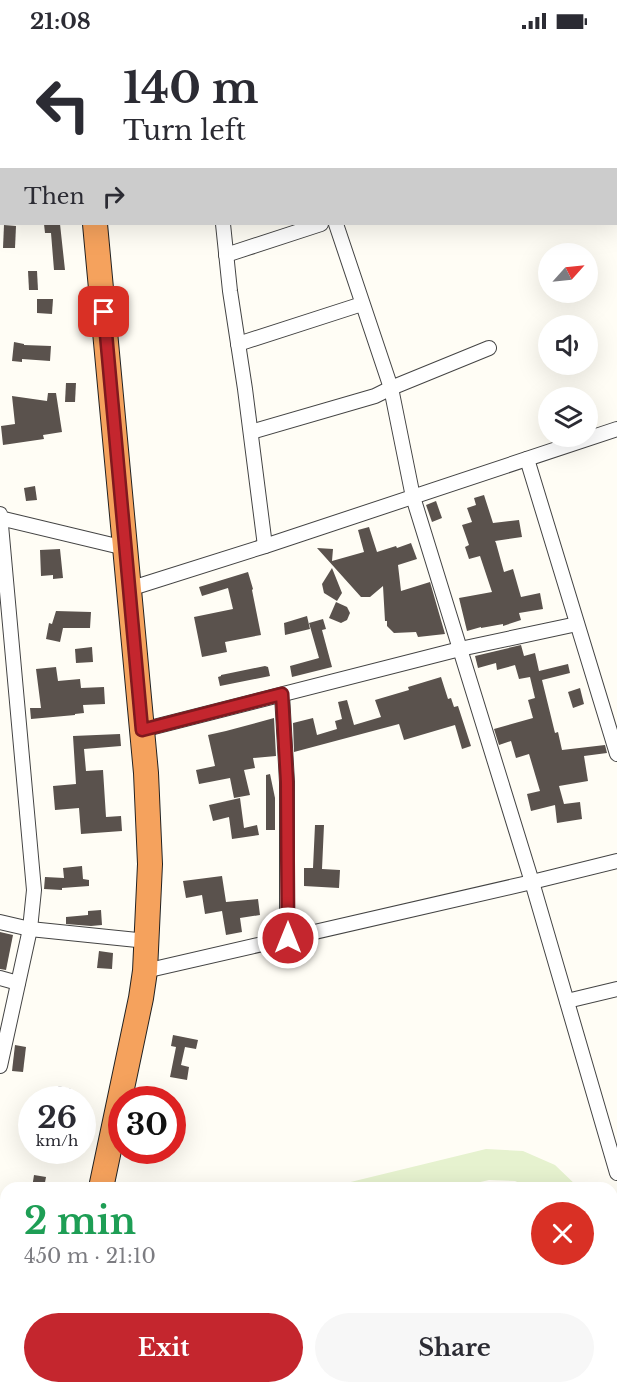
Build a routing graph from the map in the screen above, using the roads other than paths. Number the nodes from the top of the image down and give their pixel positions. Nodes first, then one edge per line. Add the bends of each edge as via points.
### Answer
1 (95, 225) edge
2 (223, 225) edge
3 (318, 225) edge
4 (336, 225) edge
5 (226, 255) junction
6 (362, 304) junction
7 (238, 344) junction
8 (489, 348) dead end
9 (391, 388) junction
10 (617, 429) edge
11 (250, 432) junction
12 (527, 459) junction
13 (412, 497) junction
14 (0, 516) edge
15 (265, 546) junction
16 (125, 548) junction
17 (129, 589) junction
18 (577, 624) junction
19 (460, 649) junction
20 (282, 694) junction
21 (142, 730) junction
22 (617, 754) edge
23 (617, 861) edge
24 (532, 882) junction
25 (0, 922) edge
26 (30, 929) junction
27 (288, 938) junction
28 (147, 941) junction
29 (145, 971) junction
30 (0, 978) edge
31 (18, 983) junction
32 (617, 989) edge
33 (567, 1001) junction
34 (0, 1066) edge
35 (617, 1173) edge
36 (102, 1182) edge

1 - 16 highway
2 - 5 street
3 - 5 street
4 - 6 street
5 - 7 street
6 - 7 street
6 - 9 street
7 - 11 street
8 - 9 street
9 - 11 street
9 - 13 street
10 - 12 street
11 - 15 street
12 - 13 street
12 - 18 street
13 - 15 street
13 - 19 street
14 - 16 street
14 - 26 street via 34,890
15 - 17 street
16 - 17 highway
17 - 21 highway
18 - 19 street
18 - 22 street
19 - 20 street
19 - 24 street
20 - 21 street
20 - 27 street
21 - 28 highway via 150,864
23 - 24 street
24 - 27 street
24 - 33 street
25 - 26 street
26 - 28 street
26 - 31 street
27 - 29 street
28 - 29 highway
29 - 36 highway
30 - 31 street
31 - 34 street
32 - 33 street
33 - 35 street

